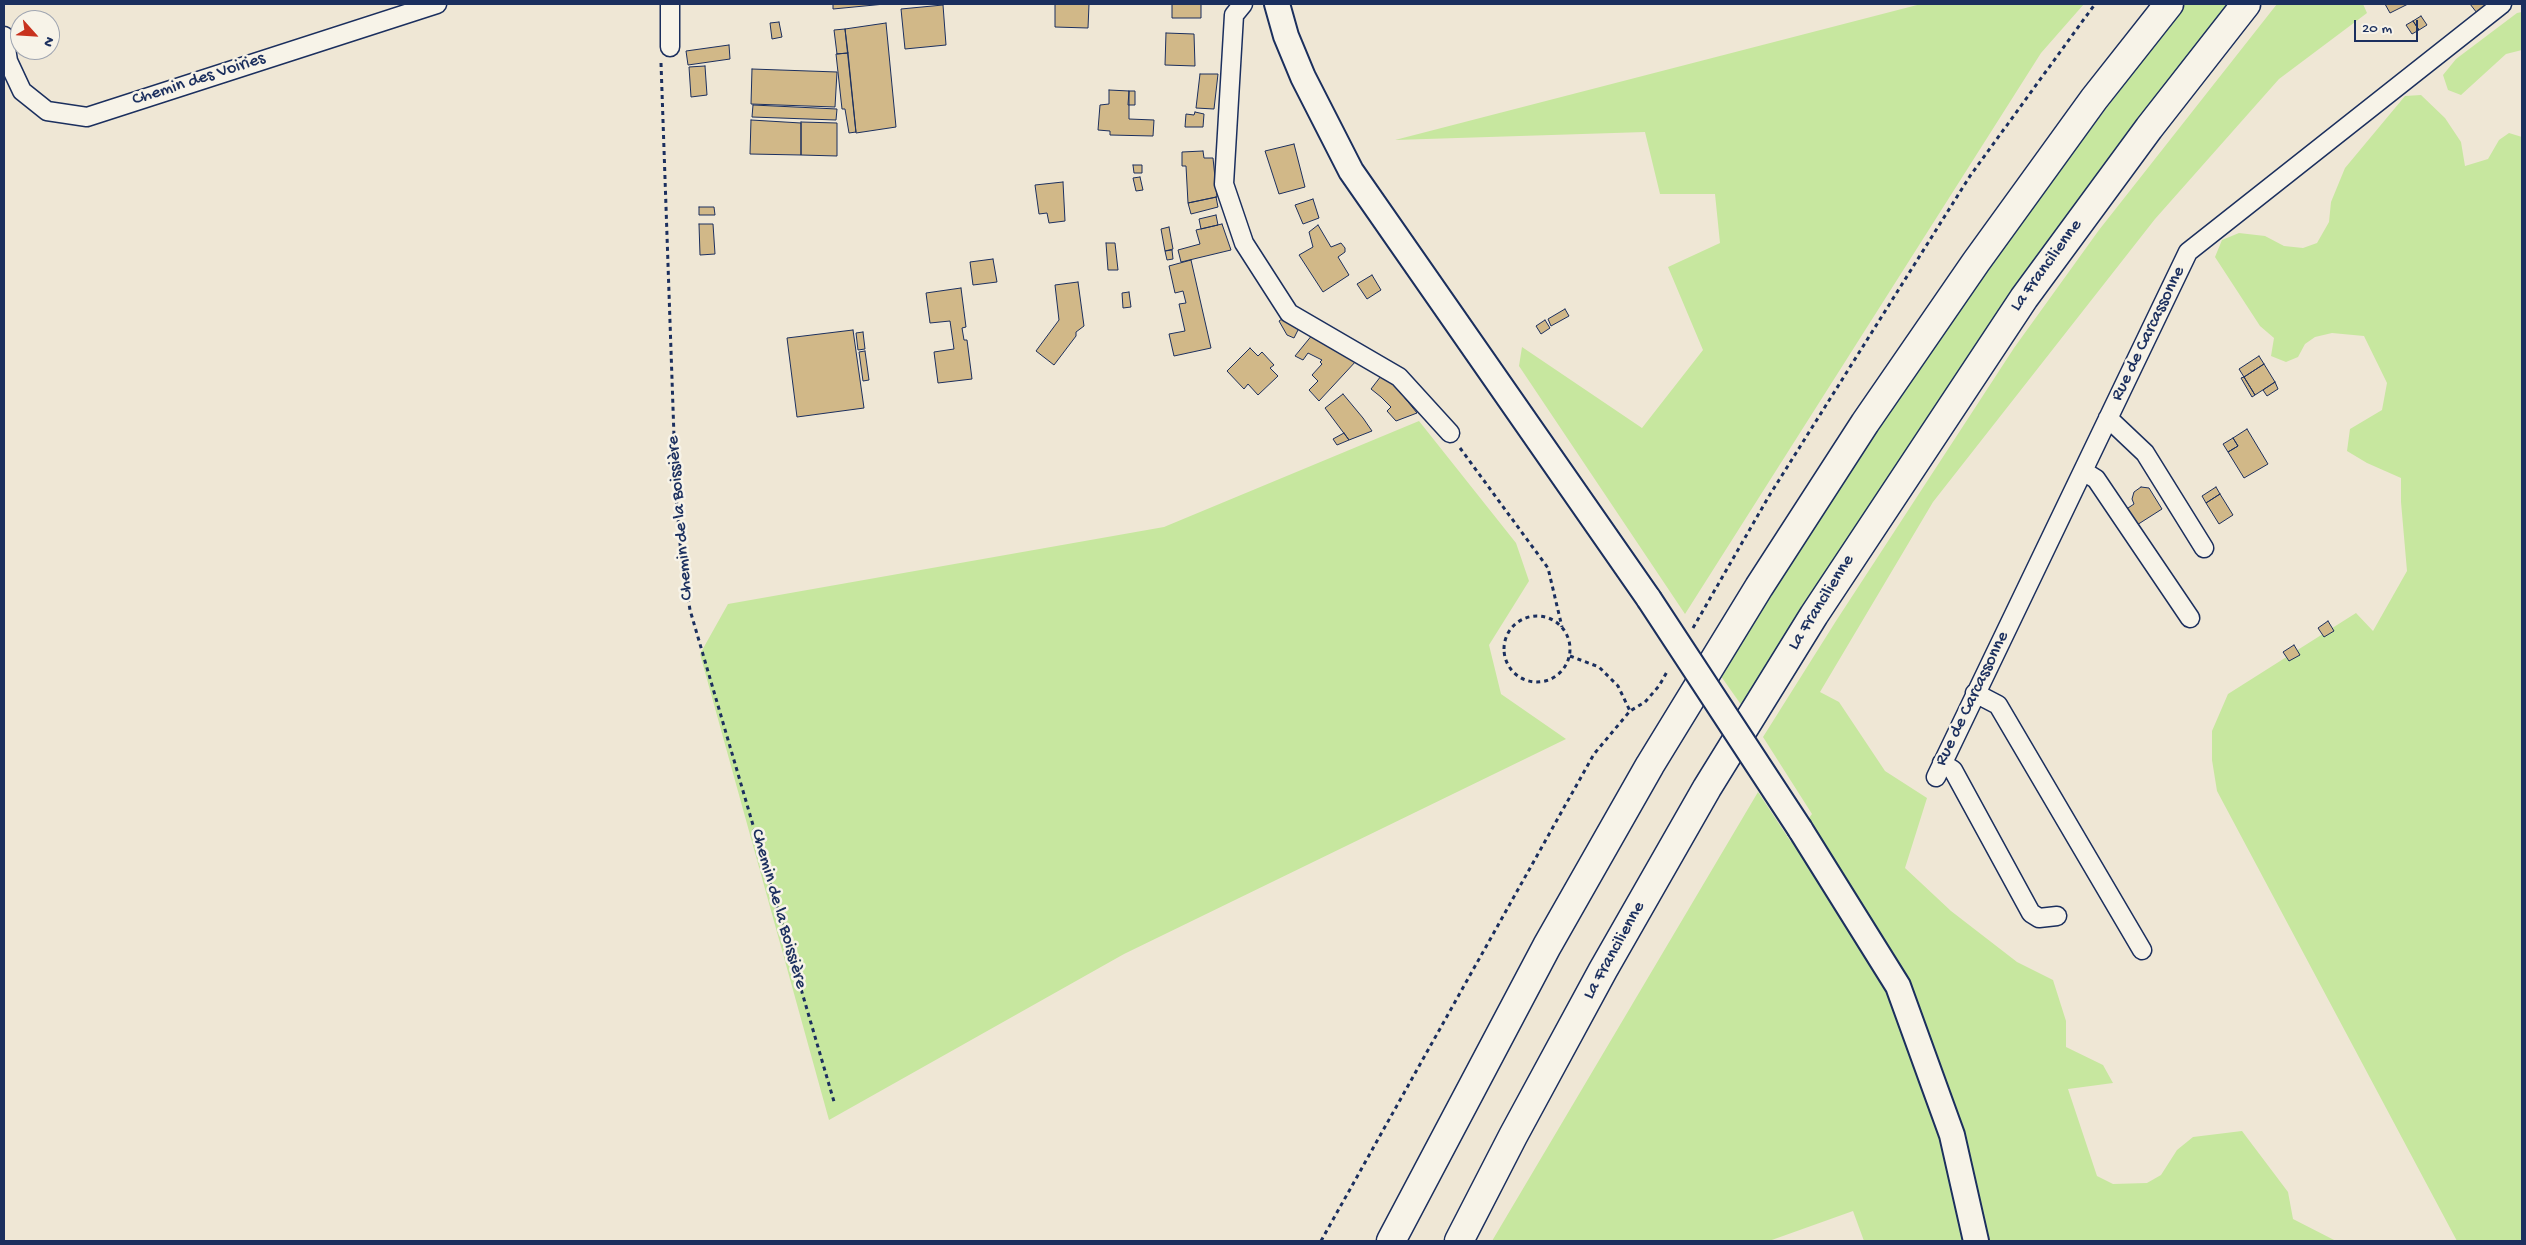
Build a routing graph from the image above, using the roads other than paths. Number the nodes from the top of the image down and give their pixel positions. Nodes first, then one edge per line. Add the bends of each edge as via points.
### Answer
1 (437, 4) edge
2 (670, 4) edge
3 (1243, 4) edge
4 (1277, 4) edge
5 (2169, 4) edge
6 (2246, 4) edge
7 (2502, 4) edge
8 (4, 36) edge
9 (670, 47) road end
10 (2108, 418) junction
11 (1450, 434) road end
12 (2083, 471) junction
13 (2204, 548) dead end
14 (2190, 618) dead end
15 (1975, 693) junction
16 (2057, 916) dead end
17 (2142, 950) dead end
18 (1391, 1241) edge
19 (1459, 1241) edge
20 (1976, 1241) edge

1 - 8 street, Chemin des Voiries via 87,116 47,111 22,91 8,61
2 - 9 street
3 - 11 street via 1234,15 1224,184 1244,243 1289,313 1400,377
4 - 20 street, bridge via 1303,78 1351,170 1648,598 1800,829 1898,986 1952,1135
5 - 18 highway via 2094,99 1976,262 1865,422 1759,587 1650,765 1547,946
6 - 19 highway, La Francilienne via 2149,128 2024,298 1814,615 1708,788 1603,970
7 - 10 street, Rue de Carcassonne via 2188,252
10 - 12 street, Rue de Carcassonne
10 - 13 street via 2144,453
12 - 14 street via 2096,479
12 - 15 street, Rue de Carcassonne
15 - 16 street, Rue de Carcassonne via 1939,770 1953,770 2031,913 2039,918
15 - 17 street via 1998,705

